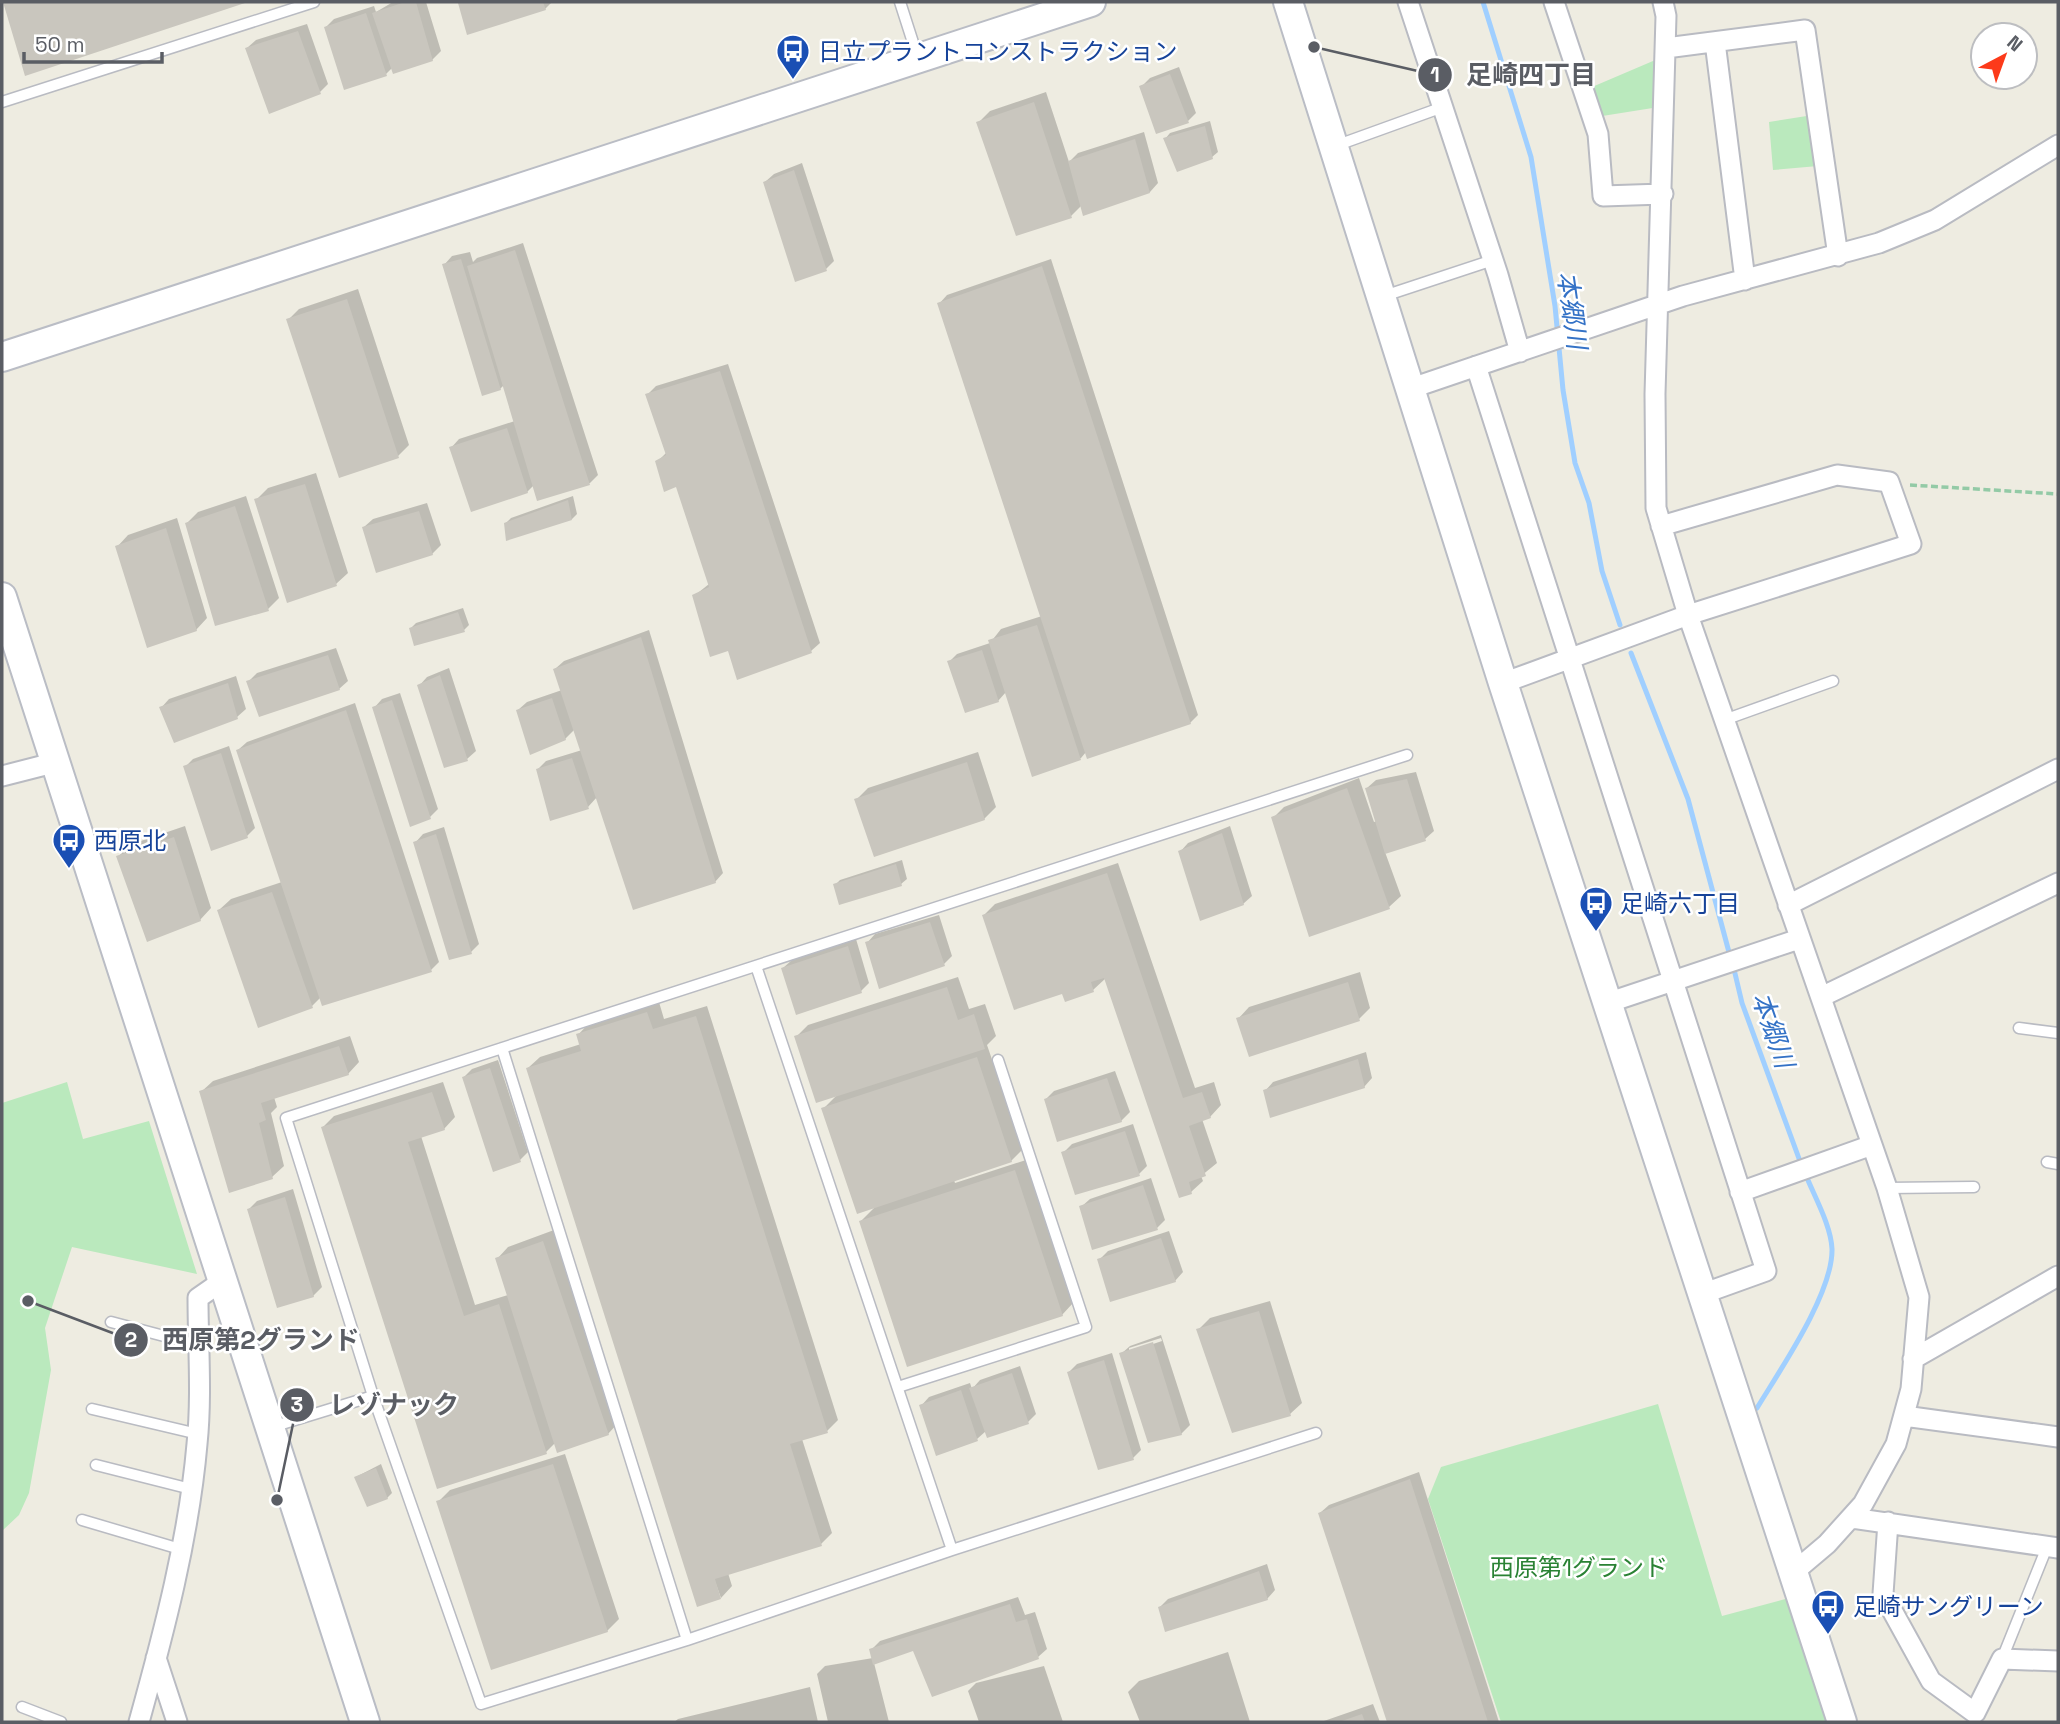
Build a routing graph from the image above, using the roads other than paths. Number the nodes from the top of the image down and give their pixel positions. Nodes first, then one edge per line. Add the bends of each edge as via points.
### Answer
1 (314, 2) edge
2 (900, 2) edge
3 (1091, 2) edge
4 (1288, 2) edge
5 (1408, 2) edge
6 (1554, 2) edge
7 (1666, 6) edge
8 (1715, 42) junction
9 (1665, 48) junction
10 (918, 58) junction
11 (2, 102) edge
12 (1443, 107) junction
13 (2058, 145) edge
14 (1333, 146) junction
15 (1663, 194) junction
16 (1838, 256) junction
17 (1493, 260) junction
18 (1745, 280) junction
19 (1380, 297) junction
20 (1658, 305) junction
21 (1520, 352) junction
22 (2, 357) edge
23 (1476, 366) junction
24 (1409, 389) junction
25 (1661, 526) junction
26 (2, 597) edge
27 (1688, 615) junction
28 (1568, 659) junction
29 (1833, 681) dead end
30 (1503, 683) junction
31 (1724, 720) junction
32 (1407, 755) dead end
33 (53, 763) junction
34 (2058, 769) edge
35 (2, 776) edge
36 (2058, 883) edge
37 (1788, 905) junction
38 (1799, 939) junction
39 (756, 966) junction
40 (1673, 981) junction
41 (1821, 997) junction
42 (1607, 1003) junction
43 (2019, 1028) dead end
44 (2058, 1033) edge
45 (502, 1048) junction
46 (998, 1060) dead end
47 (1872, 1145) junction
48 (2047, 1163) dead end
49 (2058, 1164) edge
50 (1974, 1187) dead end
51 (1887, 1188) junction
52 (1740, 1192) junction
53 (2058, 1276) edge
54 (221, 1282) junction
55 (1702, 1294) junction
56 (111, 1322) dead end
57 (198, 1345) junction
58 (1913, 1359) junction
59 (898, 1387) junction
60 (373, 1395) junction
61 (92, 1409) dead end
62 (1904, 1416) junction
63 (269, 1428) junction
64 (1316, 1433) dead end
65 (198, 1434) junction
66 (2058, 1437) edge
67 (96, 1465) dead end
68 (191, 1489) junction
69 (1852, 1518) junction
70 (82, 1520) dead end
71 (1888, 1522) junction
72 (2052, 1547) edge
73 (180, 1549) junction
74 (952, 1550) junction
75 (1795, 1571) junction
76 (688, 1640) junction
77 (156, 1658) junction
78 (2002, 1659) junction
79 (2058, 1661) edge
80 (22, 1707) dead end
81 (61, 1722) edge
82 (139, 1722) edge
83 (177, 1722) edge
84 (365, 1722) edge
85 (1842, 1722) edge

1 - 11 lane
2 - 10 lane
3 - 10 street
4 - 14 street
5 - 12 street
6 - 15 street via 1598,134 1603,196
7 - 9 street
8 - 9 street
8 - 16 street via 1805,30
8 - 18 street
9 - 15 street
10 - 22 street
12 - 14 lane
12 - 17 street
13 - 16 street via 1936,220
14 - 19 street
15 - 20 street
16 - 18 street
17 - 19 lane
17 - 21 street
18 - 20 street
19 - 24 street
20 - 21 street
20 - 25 street via 1654,463
21 - 23 street
23 - 24 street
23 - 28 street
24 - 30 street
25 - 27 street
25 - 27 street via 1837,475 1889,482 1911,544
26 - 33 street
27 - 28 street
27 - 31 street
28 - 30 street
28 - 40 street
29 - 31 lane
30 - 42 street
31 - 37 street
32 - 39 lane
33 - 35 street
33 - 54 street
34 - 37 street
36 - 41 street
37 - 38 street
38 - 40 street
38 - 41 street
39 - 45 lane
39 - 59 lane
40 - 42 street
40 - 52 street
41 - 47 street
42 - 55 street
43 - 44 lane
45 - 60 lane via 286,1118
45 - 76 lane
46 - 59 lane via 1086,1327
47 - 51 street
47 - 52 street
48 - 49 lane
50 - 51 lane
51 - 58 street via 1919,1297
52 - 55 street via 1766,1271
53 - 58 street
54 - 57 street via 198,1298
54 - 63 street
55 - 75 street
56 - 57 lane
57 - 65 street
58 - 62 street
59 - 74 lane
60 - 63 lane
60 - 76 lane via 481,1704
61 - 65 lane
62 - 66 street
62 - 69 street via 1891,1454
63 - 84 street
64 - 74 lane
65 - 68 street
67 - 68 lane
68 - 73 street
69 - 71 street
69 - 75 street
70 - 73 lane
71 - 72 street
71 - 78 street via 1883,1594 1931,1681 1975,1713
72 - 78 lane
73 - 77 street
74 - 76 lane
75 - 85 street
77 - 82 street
77 - 83 street
78 - 79 street
80 - 81 lane

